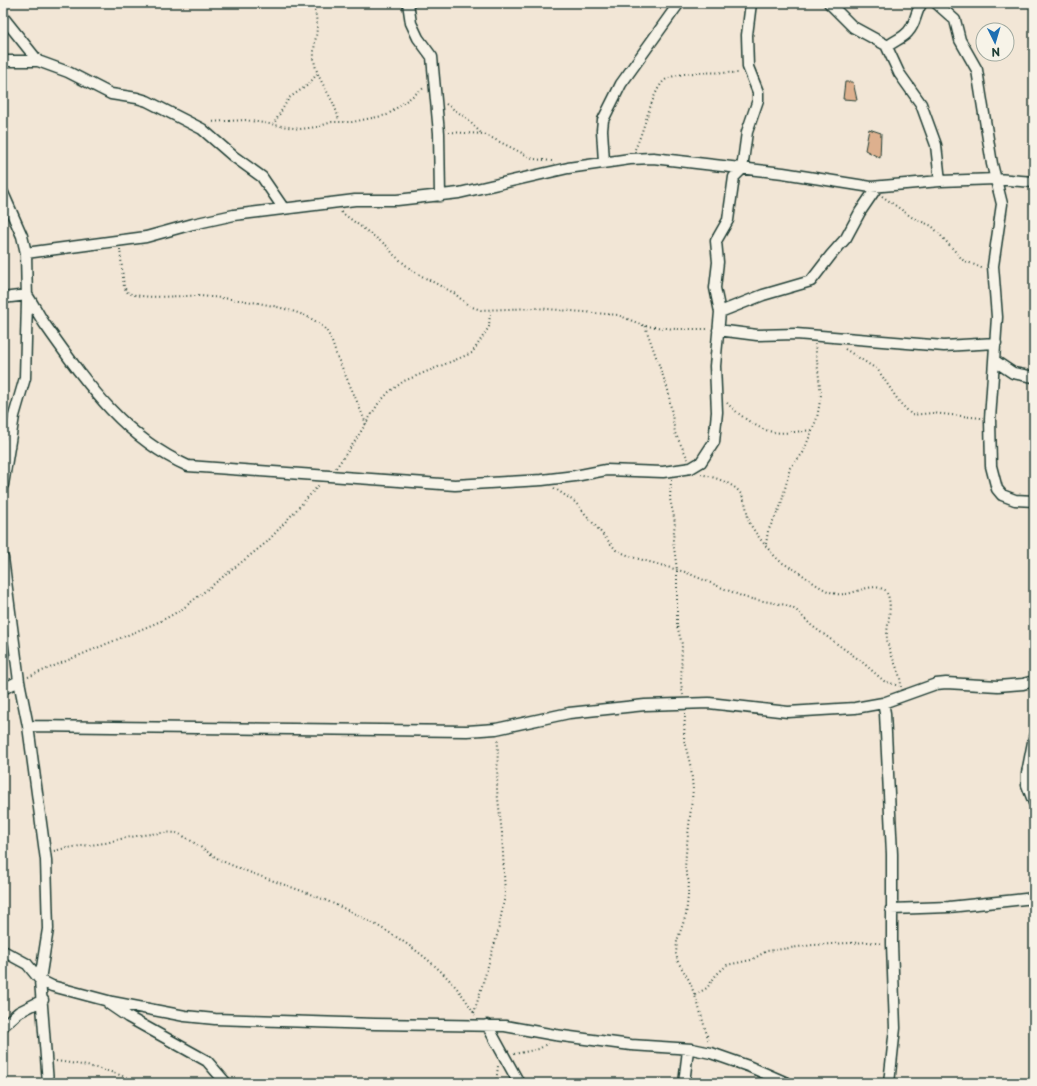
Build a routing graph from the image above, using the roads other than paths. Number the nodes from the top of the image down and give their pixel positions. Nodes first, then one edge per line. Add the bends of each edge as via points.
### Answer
1 (408, 3) edge
2 (679, 3) edge
3 (751, 3) edge
4 (829, 3) edge
5 (922, 3) edge
6 (936, 3) edge
7 (3, 16) edge
8 (887, 47) junction
9 (3, 61) edge
10 (38, 61) junction
11 (604, 162) junction
12 (742, 169) junction
13 (996, 179) junction
14 (940, 181) junction
15 (1034, 182) edge
16 (875, 189) junction
17 (3, 193) edge
18 (440, 196) junction
19 (284, 210) junction
20 (26, 253) junction
21 (27, 295) junction
22 (3, 298) edge
23 (720, 312) junction
24 (718, 330) junction
25 (996, 343) junction
26 (995, 361) junction
27 (1034, 377) edge
28 (3, 484) edge
29 (1034, 501) edge
30 (3, 558) edge
31 (19, 681) junction
32 (1034, 681) edge
33 (3, 689) edge
34 (882, 703) junction
35 (28, 726) junction
36 (1034, 737) edge
37 (1034, 802) edge
38 (1034, 898) edge
39 (891, 909) junction
40 (3, 951) edge
41 (40, 980) junction
42 (43, 1000) junction
43 (104, 1000) junction
44 (483, 1025) junction
45 (3, 1026) edge
46 (688, 1050) junction
47 (49, 1080) edge
48 (226, 1083) edge
49 (519, 1083) edge
50 (684, 1083) edge
51 (787, 1083) edge
52 (889, 1083) edge

1 - 18 street via 411,22 418,38 432,57
2 - 11 street via 621,84 603,120
3 - 12 street via 747,45 749,73 758,92 758,100 747,132
4 - 8 street via 853,27 883,42
5 - 8 street via 909,32
6 - 13 street via 955,20 960,40 977,70
7 - 10 street
8 - 14 street via 899,73 920,104 936,145
9 - 10 street
10 - 19 street via 68,72 111,94 147,101 192,123 262,177
11 - 12 street via 653,158
11 - 18 street
12 - 16 street
12 - 23 street via 734,177 730,214 716,241 716,288
13 - 14 street
13 - 15 street
13 - 25 street via 1002,204 992,271 997,305
14 - 16 street
16 - 23 street via 846,238 811,281 763,295
17 - 20 street via 20,229
18 - 19 street via 397,200 370,198
19 - 20 street via 228,216 146,237
20 - 21 street
21 - 22 street
21 - 24 street via 58,343 109,409 127,427 178,462 197,468 415,483 461,484 561,478 606,470 647,472 691,468 701,462 714,442
21 - 28 street via 26,374 14,416
23 - 24 street
24 - 25 street via 757,335 815,336 944,346
25 - 26 street
26 - 27 street via 1013,373
26 - 29 street via 990,456 997,489 1012,499
30 - 31 street
31 - 33 street
31 - 35 street
32 - 34 street via 998,686 946,683
34 - 35 street via 806,712 709,703 645,705 569,713 496,729 467,731
34 - 39 street via 885,713 892,846
35 - 41 street via 45,854 48,929
36 - 37 street via 1027,774
38 - 39 street via 949,907
39 - 52 street via 895,1028
40 - 41 street via 26,964
41 - 42 street
41 - 43 street via 64,990
42 - 45 street via 19,1012
42 - 47 street
43 - 44 street via 185,1016 215,1019
43 - 48 street via 128,1017 207,1061
44 - 46 street
44 - 49 street
46 - 50 street
46 - 51 street via 711,1053

